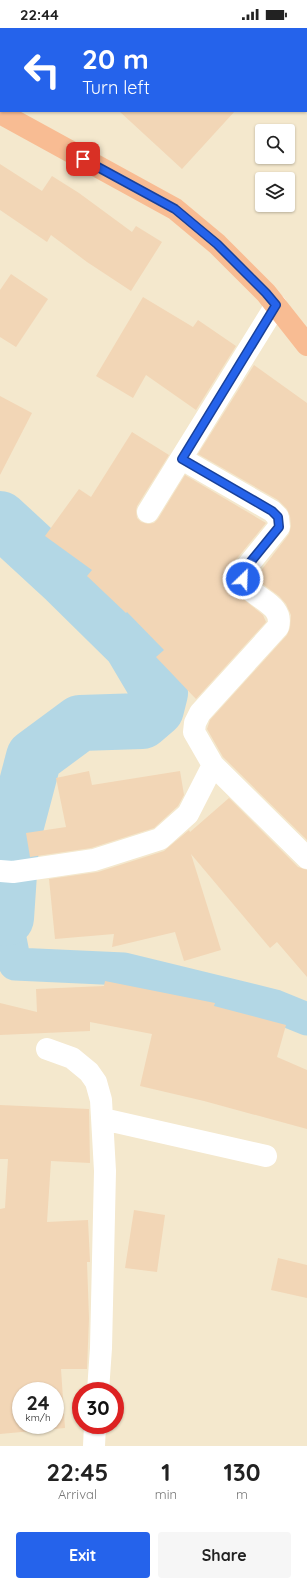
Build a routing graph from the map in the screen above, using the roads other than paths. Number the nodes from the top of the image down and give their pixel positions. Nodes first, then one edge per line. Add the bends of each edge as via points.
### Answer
1 (0, 113) edge
2 (276, 305) junction
3 (307, 345) edge
4 (182, 459) junction
5 (148, 512) dead end
6 (213, 765) junction
7 (307, 858) edge
8 (7, 871) edge
9 (47, 1049) dead end
10 (103, 1118) junction
11 (266, 1156) dead end
12 (99, 1382) edge
13 (95, 1434) edge
14 (94, 1446) edge

1 - 2 highway via 175,209 217,244
2 - 3 highway
2 - 4 street
4 - 5 street
4 - 6 street via 272,511 278,517 279,527 244,570 243,579 277,611 280,620 278,627 200,713 195,723 194,732
6 - 7 street
6 - 8 street via 188,814 160,839 94,860
9 - 10 street via 72,1058 88,1072 96,1082
10 - 11 street
10 - 12 street via 105,1171
13 - 14 street

